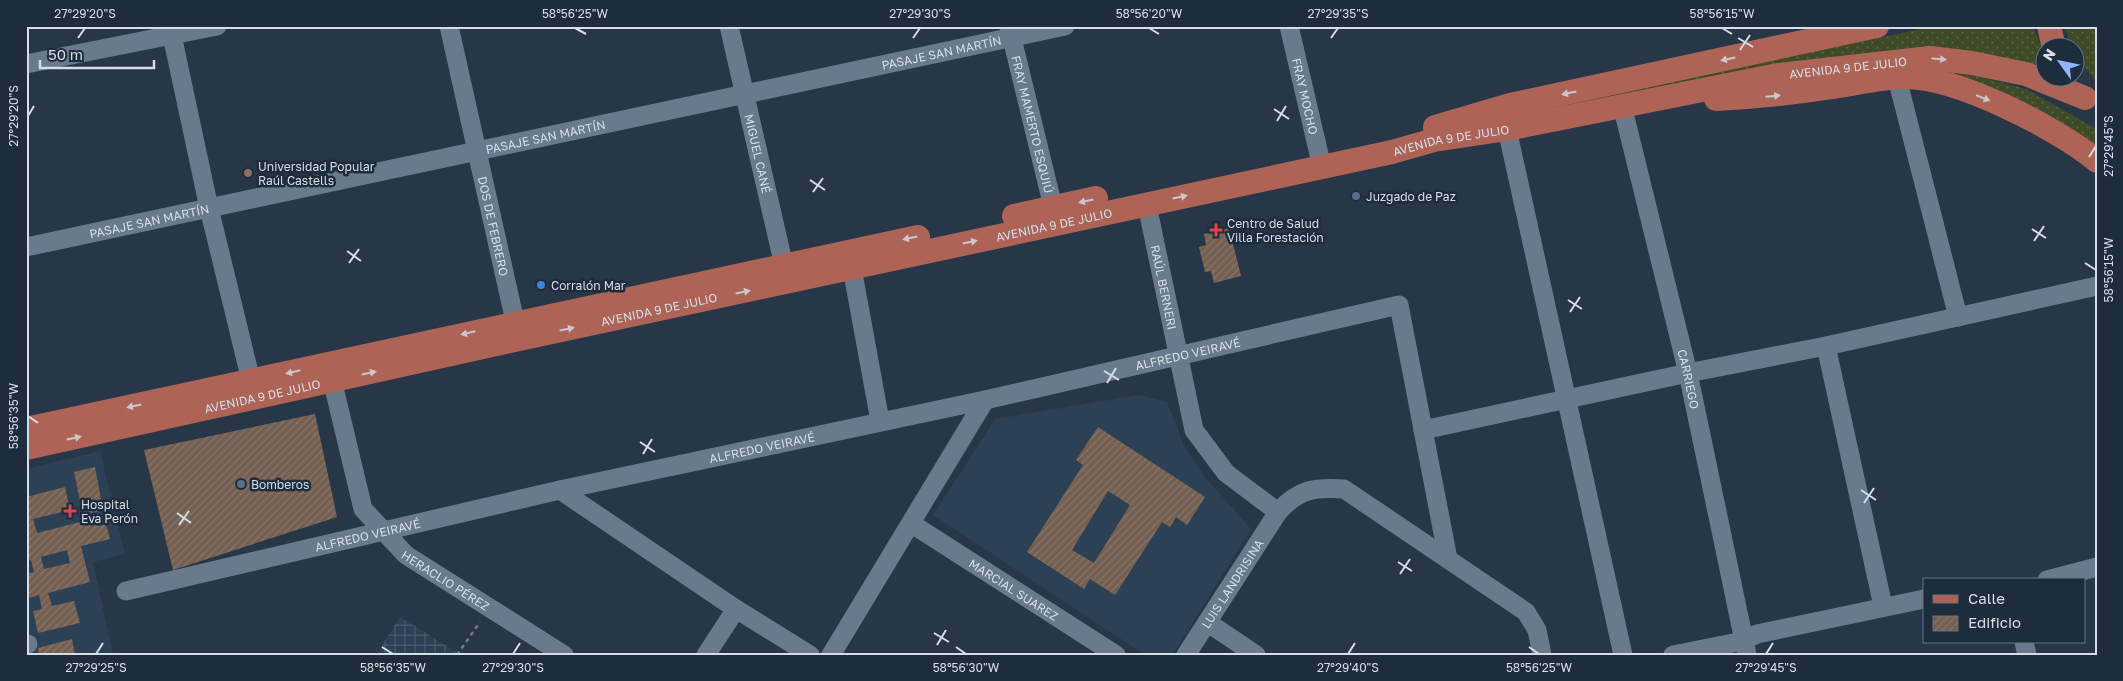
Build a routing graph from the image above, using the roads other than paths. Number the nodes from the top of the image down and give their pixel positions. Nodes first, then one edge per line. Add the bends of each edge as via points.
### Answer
1 (217, 26) edge
2 (449, 26) edge
3 (729, 26) edge
4 (1064, 26) edge
5 (1288, 26) edge
6 (1832, 26) edge
7 (1877, 26) edge
8 (171, 31) edge
9 (1010, 32) edge
10 (1775, 47) junction
11 (26, 64) edge
12 (1897, 78) junction
13 (2078, 88) edge
14 (745, 96) junction
15 (2091, 102) edge
16 (1629, 104) junction
17 (1507, 129) junction
18 (475, 151) junction
19 (1320, 159) junction
20 (2097, 161) edge
21 (1147, 205) junction
22 (209, 208) junction
23 (1055, 216) junction
24 (26, 247) edge
25 (852, 268) junction
26 (786, 274) junction
27 (2097, 286) edge
28 (1958, 317) junction
29 (518, 330) junction
30 (1826, 346) junction
31 (1178, 355) junction
32 (330, 372) junction
33 (1688, 373) junction
34 (253, 389) junction
35 (985, 400) junction
36 (1567, 400) junction
37 (880, 421) junction
38 (26, 429) edge
39 (1423, 430) junction
40 (26, 448) edge
41 (560, 490) junction
42 (1278, 512) junction
43 (912, 524) junction
44 (384, 531) junction
45 (1448, 559) junction
46 (2097, 567) edge
47 (2055, 578) edge
48 (126, 591) dead end
49 (1923, 600) edge
50 (1883, 606) junction
51 (736, 609) junction
52 (1206, 622) junction
53 (1745, 648) edge
54 (564, 655) edge
55 (706, 655) edge
56 (810, 655) edge
57 (831, 655) edge
58 (1116, 655) edge
59 (1186, 655) edge
60 (1256, 655) edge
61 (1542, 655) edge
62 (1623, 655) edge
63 (1674, 655) edge

1 - 8 street
2 - 18 street, DOS DE FEBRERO
3 - 14 street, MIGUEL CANÉ
4 - 9 street, PASAJE SAN MARTÍN
5 - 19 street, FRAY MOCHO
6 - 10 main road
7 - 10 main road, AVENIDA 9 DE JULIO
8 - 11 street
8 - 22 street
9 - 14 street, PASAJE SAN MARTÍN
9 - 23 street, FRAY MAMERTO ESQUIÚ
10 -> 19 main road, AVENIDA 9 DE JULIO via 1510,105
16 -> 12 main road via 1774,96
12 -> 20 main road via 1939,82 2032,119 2080,147
12 - 28 street
13 - 15 main road
14 - 18 street, PASAJE SAN MARTÍN
14 - 26 street, MIGUEL CANÉ
16 -> 15 main road, AVENIDA 9 DE JULIO via 1778,75 1930,58 2026,74
16 - 17 main road, AVENIDA 9 DE JULIO
16 - 33 street, CARRIEGO
17 - 19 main road, AVENIDA 9 DE JULIO via 1434,140 1392,152
17 - 36 street
18 - 22 street, PASAJE SAN MARTÍN
18 - 29 street, DOS DE FEBRERO
21 -> 19 main road, AVENIDA 9 DE JULIO
19 -> 23 main road, AVENIDA 9 DE JULIO
21 - 23 main road, AVENIDA 9 DE JULIO
21 - 31 street, RAÚL BERNERI
22 - 24 street, PASAJE SAN MARTÍN
22 - 34 street
25 -> 23 main road, AVENIDA 9 DE JULIO
23 -> 26 main road, AVENIDA 9 DE JULIO
25 - 26 main road, AVENIDA 9 DE JULIO
25 - 37 street
26 - 29 main road, AVENIDA 9 DE JULIO
27 - 28 street
28 - 30 street
29 - 32 main road, AVENIDA 9 DE JULIO
30 - 33 street
30 - 50 street
31 - 35 street, ALFREDO VEIRAVÉ
31 - 39 street, ALFREDO VEIRAVÉ via 1400,305
31 - 42 street, RAÚL BERNERI via 1194,430 1226,473
32 - 34 main road, AVENIDA 9 DE JULIO
32 - 44 street, HERACLIO PÉREZ via 363,509
33 - 36 street
33 - 53 street, CARRIEGO
34 -> 38 main road, AVENIDA 9 DE JULIO
40 -> 34 main road, AVENIDA 9 DE JULIO
35 - 37 street, ALFREDO VEIRAVÉ
35 - 43 street
36 - 39 street
36 - 62 street
37 - 41 street, ALFREDO VEIRAVÉ
39 - 45 street
41 - 44 street, ALFREDO VEIRAVÉ
41 - 51 street
42 - 45 street, LUIS LANDRISINA via 1291,497 1318,487 1344,489
42 - 52 street, LUIS LANDRISINA
43 - 57 street
43 - 58 street, MARCIAL SUAREZ
44 - 48 street, ALFREDO VEIRAVÉ
44 - 54 street, HERACLIO PÉREZ via 406,555
45 - 61 street, LUIS LANDRISINA via 1526,612 1536,630
46 - 47 street
49 - 50 street
50 - 53 street via 1757,634
51 - 55 street
51 - 56 street
52 - 59 street, LUIS LANDRISINA
52 - 60 street
53 - 63 street

